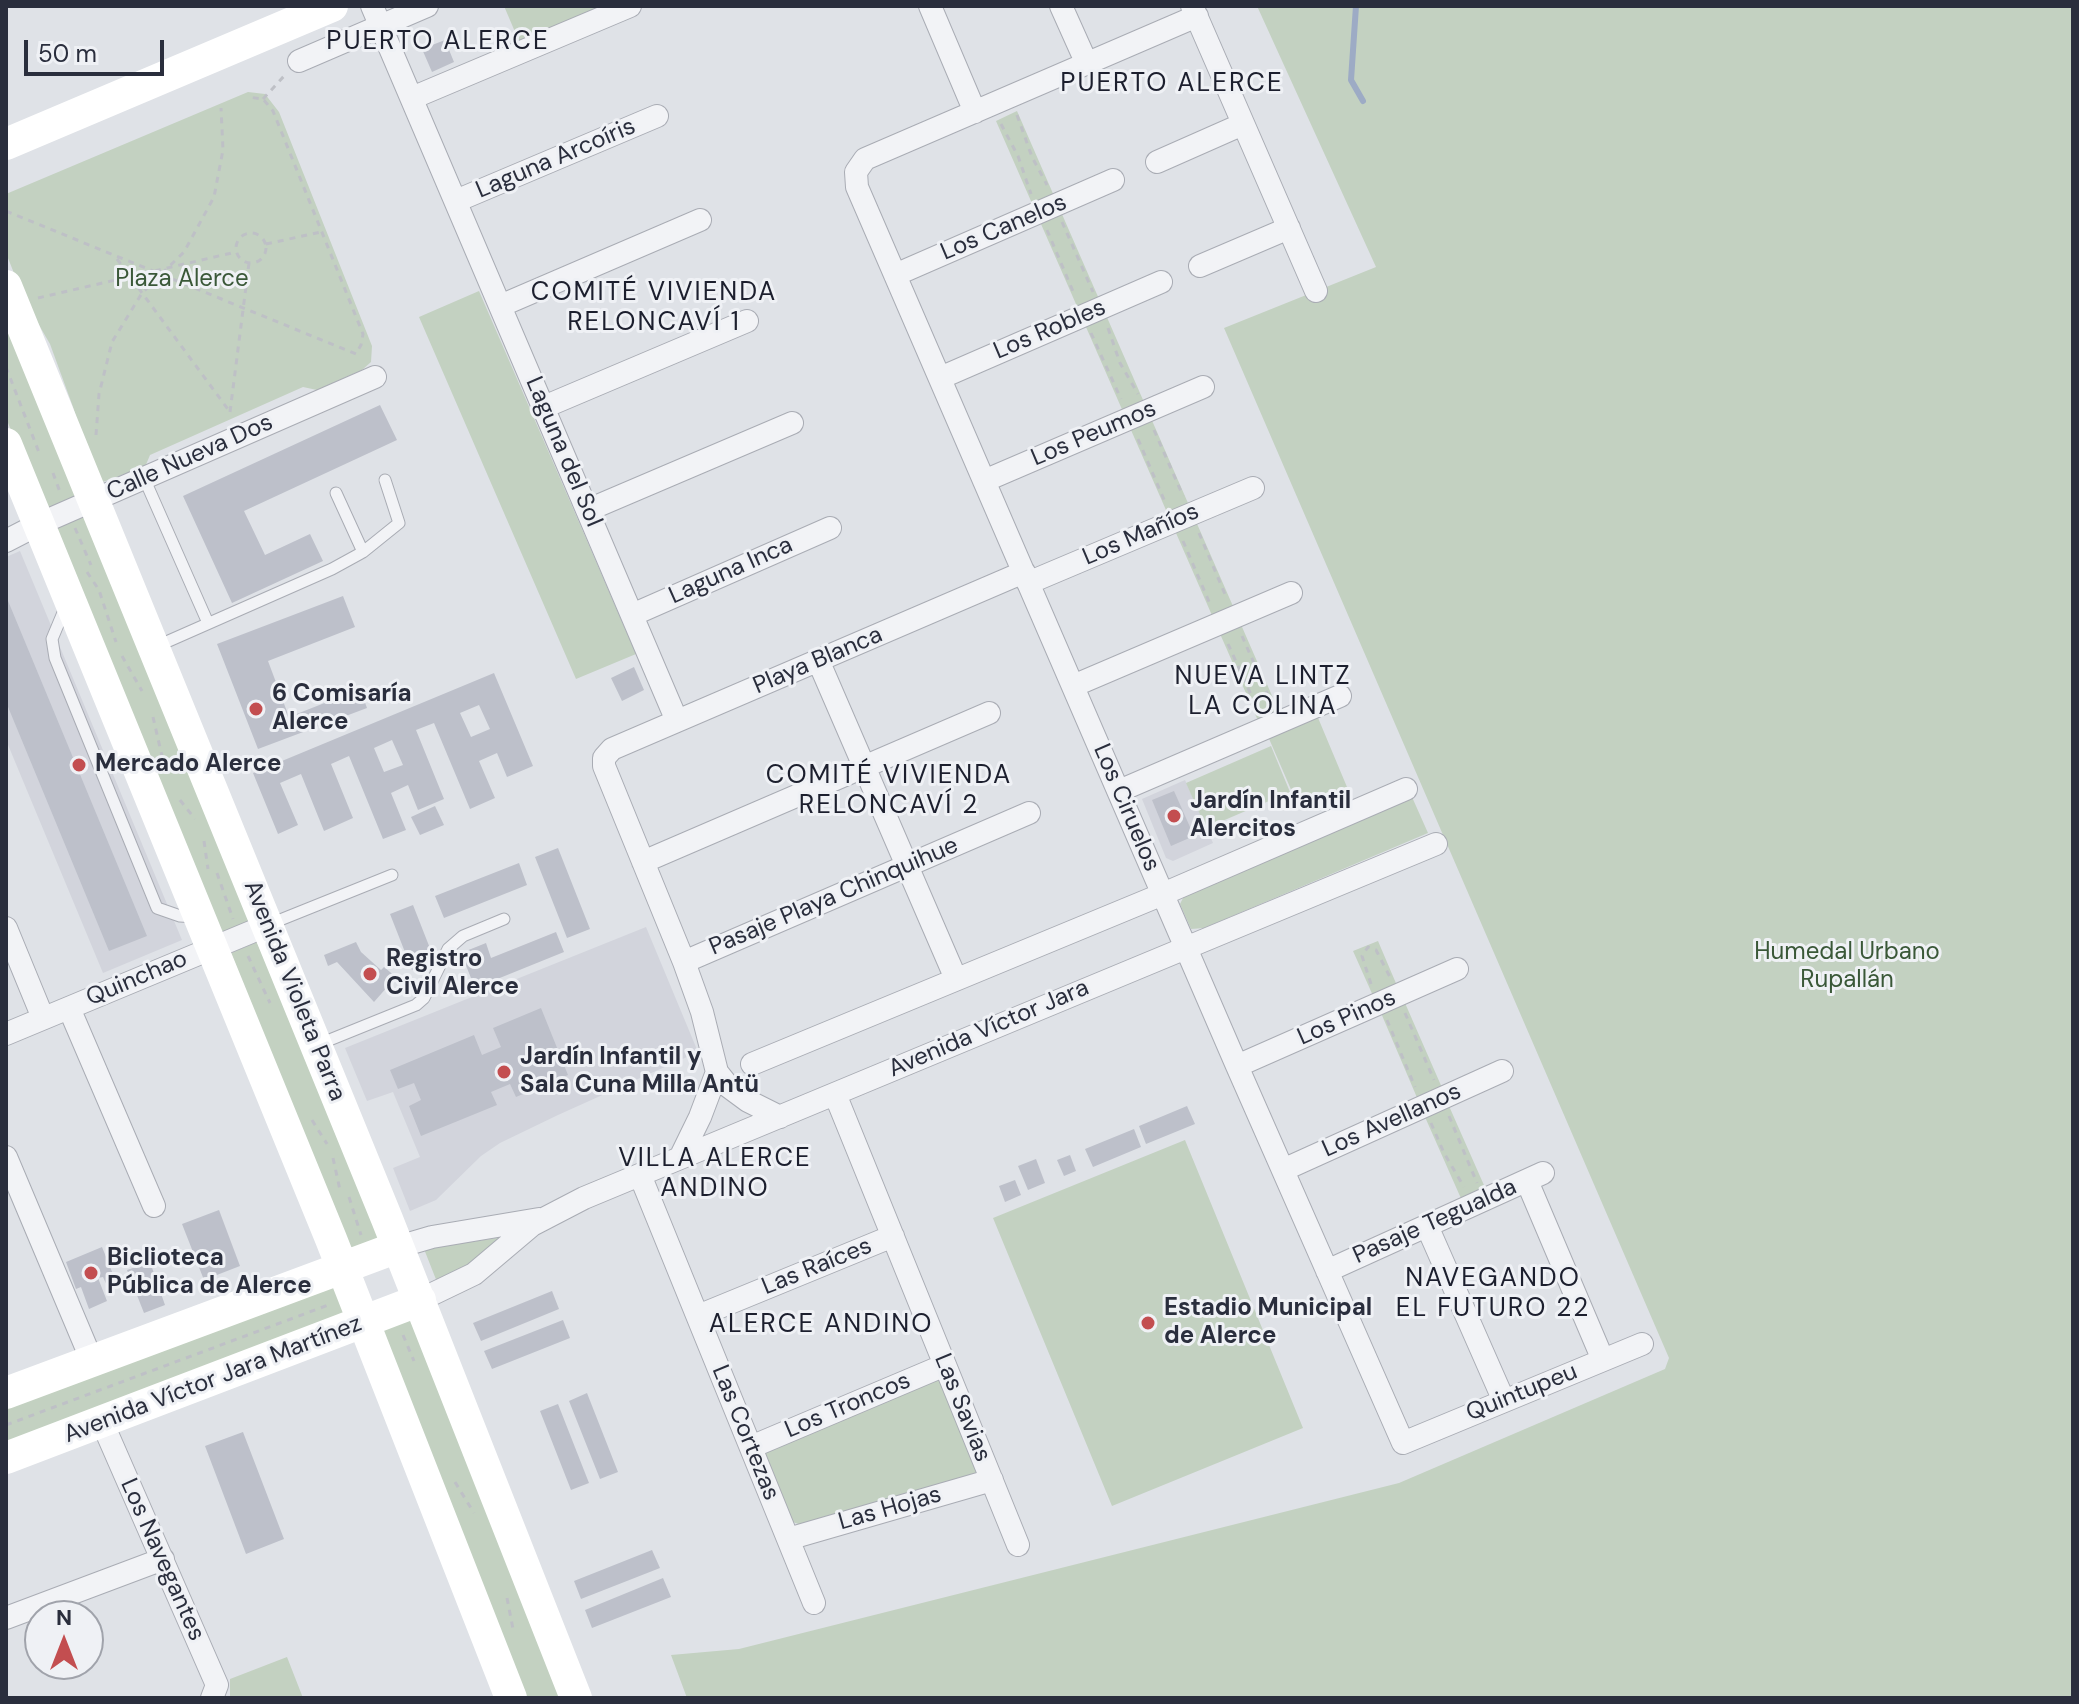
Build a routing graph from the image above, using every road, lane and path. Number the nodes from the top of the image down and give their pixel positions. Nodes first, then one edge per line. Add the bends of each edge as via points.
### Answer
1 (332, 6) edge
2 (427, 6) edge
3 (630, 6) edge
4 (930, 6) edge
5 (1061, 6) edge
6 (1194, 11) edge
7 (377, 16) edge
8 (299, 61) joint
9 (1087, 64) junction
10 (248, 97) dead end
11 (412, 98) junction
12 (263, 99) junction
13 (221, 108) dead end
14 (975, 112) junction
15 (657, 116) dead end
16 (1243, 124) junction
17 (6, 144) edge
18 (1157, 162) dead end
19 (1113, 180) dead end
20 (456, 201) junction
21 (6, 211) edge
22 (700, 220) dead end
23 (1289, 228) junction
24 (321, 231) junction
25 (266, 244) junction
26 (236, 252) junction
27 (115, 256) junction
28 (249, 263) junction
29 (1200, 266) dead end
30 (169, 268) junction
31 (153, 272) junction
32 (161, 275) junction
33 (895, 275) junction
34 (131, 276) junction
35 (1161, 282) dead end
36 (1316, 291) dead end
37 (20, 292) edge
38 (142, 293) junction
39 (500, 306) junction
40 (244, 309) junction
41 (747, 321) dead end
42 (6, 367) edge
43 (375, 377) dead end
44 (940, 378) junction
45 (1203, 387) dead end
46 (544, 407) junction
47 (792, 423) dead end
48 (96, 439) dead end
49 (6, 444) edge
50 (40, 460) dead end
51 (144, 478) junction
52 (385, 480) dead end
53 (984, 481) junction
54 (1253, 488) dead end
55 (336, 493) dead end
56 (94, 499) junction
57 (588, 510) junction
58 (39, 524) junction
59 (830, 528) dead end
60 (6, 541) edge
61 (363, 552) junction
62 (82, 563) dead end
63 (1026, 578) junction
64 (1291, 593) dead end
65 (632, 615) junction
66 (208, 623) junction
67 (154, 647) junction
68 (818, 660) junction
69 (1073, 686) junction
70 (1340, 696) dead end
71 (147, 702) dead end
72 (151, 713) dead end
73 (989, 713) dead end
74 (677, 721) junction
75 (864, 767) junction
76 (166, 768) dead end
77 (1406, 789) dead end
78 (1119, 791) junction
79 (176, 793) dead end
80 (1029, 813) dead end
81 (197, 822) dead end
82 (203, 837) dead end
83 (1436, 844) dead end
84 (643, 862) junction
85 (907, 866) junction
86 (392, 875) dead end
87 (209, 880) dead end
88 (1163, 894) junction
89 (504, 919) dead end
90 (268, 925) junction
91 (6, 928) edge
92 (1187, 947) junction
93 (212, 948) junction
94 (684, 962) junction
95 (1457, 969) dead end
96 (956, 979) junction
97 (1389, 999) junction
98 (69, 1008) junction
99 (43, 1018) junction
100 (6, 1034) edge
101 (316, 1046) junction
102 (752, 1064) dead end
103 (1237, 1066) junction
104 (1502, 1071) dead end
105 (717, 1072) junction
106 (835, 1094) junction
107 (1433, 1102) junction
108 (780, 1117) junction
109 (6, 1157) edge
110 (680, 1158) junction
111 (1283, 1170) junction
112 (640, 1175) junction
113 (1478, 1203) junction
114 (154, 1206) dead end
115 (538, 1222) junction
116 (1427, 1226) junction
117 (893, 1236) junction
118 (398, 1247) junction
119 (343, 1267) junction
120 (1327, 1271) junction
121 (420, 1300) junction
122 (339, 1301) dead end
123 (698, 1316) junction
124 (364, 1323) junction
125 (1642, 1344) dead end
126 (1603, 1360) junction
127 (92, 1361) junction
128 (945, 1365) junction
129 (6, 1393) edge
130 (1504, 1401) junction
131 (102, 1422) junction
132 (6, 1425) edge
133 (1403, 1443) joint
134 (751, 1447) junction
135 (6, 1458) edge
136 (452, 1477) dead end
137 (992, 1480) junction
138 (476, 1516) dead end
139 (788, 1539) junction
140 (1018, 1545) dead end
141 (163, 1559) junction
142 (507, 1594) dead end
143 (814, 1603) dead end
144 (6, 1618) edge
145 (514, 1634) dead end
146 (212, 1698) edge
147 (511, 1698) edge
148 (576, 1698) edge

1 - 17 main road
2 - 7 street
3 - 11 street
4 - 14 street
5 - 9 street
6 - 9 street
6 - 16 street
7 - 8 street
7 - 11 street, Laguna del Sol
8 - 12 path
9 - 14 street
10 - 12 path
11 - 20 street, Laguna del Sol
12 - 24 path via 271,106
13 - 30 path via 223,150 214,197 196,234
14 - 33 street, Los Ciruelos via 865,159 856,172 857,187
15 - 20 street, Laguna Arcoíris
16 - 18 street
16 - 23 street
19 - 33 street, Los Canelos
20 - 39 street, Laguna del Sol
21 - 27 path
22 - 39 street
23 - 29 street
23 - 36 street
24 - 25 path
24 - 40 path via 363,334 356,354
25 - 26 path via 261,236 247,233 239,238
25 - 28 path via 263,258
26 - 28 path
26 - 30 path
27 - 31 path
27 - 34 path
28 - 40 path
30 - 31 path
30 - 32 path
31 - 32 path
31 - 34 path
32 - 38 path
32 - 40 path
33 - 44 street, Los Ciruelos
34 - 37 path
34 - 38 path
35 - 44 street, Los Robles
37 - 56 main road, Avenida Violeta Parra
38 - 40 path via 230,412
38 - 48 path via 107,357
39 - 46 street, Laguna del Sol
41 - 46 street
42 - 50 path
43 - 51 street, Calle Nueva Dos
44 - 53 street, Los Ciruelos
45 - 53 street, Los Peumos
46 - 57 street, Laguna del Sol
47 - 57 street
49 - 58 main road
51 - 56 street, Calle Nueva Dos
51 - 66 lane
52 - 61 lane via 399,523
53 - 63 street, Los Ciruelos
54 - 63 street, Los Mañíos
55 - 61 lane
56 - 58 street, Calle Nueva Dos
56 - 67 main road, Avenida Violeta Parra
57 - 65 street, Laguna del Sol
58 - 60 street, Calle Nueva Dos
58 - 93 main road
59 - 65 street, Laguna Inca
61 - 66 lane
62 - 71 path
63 - 68 street, Playa Blanca
63 - 69 street, Los Ciruelos
64 - 69 street
65 - 74 street, Laguna del Sol
66 - 67 lane
67 - 90 main road, Avenida Violeta Parra
68 - 74 street, Playa Blanca
68 - 75 street
69 - 78 street, Los Ciruelos
70 - 78 street
72 - 76 path
73 - 75 street
74 - 84 street, Playa Blanca via 612,749 604,758
75 - 84 street
75 - 85 street
77 - 88 street
78 - 88 street, Los Ciruelos
79 - 81 path
80 - 85 street, Pasaje Playa Chinquihue
82 - 87 path
83 - 92 street, Avenida Víctor Jara
84 - 94 street
85 - 94 street, Pasaje Playa Chinquihue
85 - 96 street
86 - 90 lane
88 - 92 street, Los Ciruelos
88 - 96 street
89 - 101 lane via 463,936 448,949 416,1005
90 - 93 street, Quinchao
90 - 101 main road, Avenida Violeta Parra
91 - 99 street
92 - 103 street, Los Ciruelos
92 - 106 street, Avenida Víctor Jara
93 - 98 street, Quinchao
93 - 119 main road
94 - 105 street
95 - 97 street, Los Pinos
96 - 102 street
97 - 97 path via 1362,956 1368,947 1376,950
97 - 103 street, Los Pinos
97 - 107 path
97 - 107 path
98 - 99 street, Quinchao
98 - 114 street
99 - 100 street, Quinchao
101 - 118 main road, Avenida Violeta Parra
103 - 111 street, Los Ciruelos
104 - 107 street, Los Avellanos
105 - 108 street via 748,1101
105 - 110 street
106 - 108 street, Avenida Víctor Jara
106 - 117 street, Las Savias
107 - 111 street, Los Avellanos
107 - 113 path
107 - 113 path
108 - 110 street, Avenida Víctor Jara
109 - 127 street
110 - 112 street, Avenida Víctor Jara
111 - 120 street, Los Ciruelos
112 - 115 street, Avenida Víctor Jara
112 - 123 street, Las Cortezas
113 - 116 street, Pasaje Tegualda
113 - 126 street, Pasaje Tegualda via 1535,1177
115 - 118 street, Avenida Víctor Jara
115 - 121 street, Avenida Víctor Jara via 485,1267
116 - 120 street, Pasaje Tegualda
116 - 130 street
117 - 123 street, Las Raíces
117 - 128 street, Las Savias
118 - 119 main road
118 - 121 main road, Avenida Violeta Parra
119 - 124 main road
119 - 127 main road
120 - 133 street, Los Ciruelos
121 - 124 main road, Avenida Víctor Jara Martínez
121 - 148 main road, Avenida Violeta Parra
122 - 132 path
123 - 134 street, Las Cortezas
124 - 131 main road, Avenida Víctor Jara Martínez
124 - 147 main road
125 - 126 street, Quintupeu
126 - 130 street, Quintupeu
127 - 129 main road
128 - 134 street, Los Troncos
128 - 137 street, Las Savias
130 - 133 street, Quintupeu
131 - 135 main road, Avenida Víctor Jara Martínez
131 - 141 street, Los Navegantes
134 - 139 street, Las Cortezas
136 - 138 path
137 - 139 street, Las Hojas
137 - 140 street, Las Savias
139 - 143 street, Las Cortezas
141 - 144 street
141 - 146 street, Los Navegantes via 217,1685
142 - 145 path

